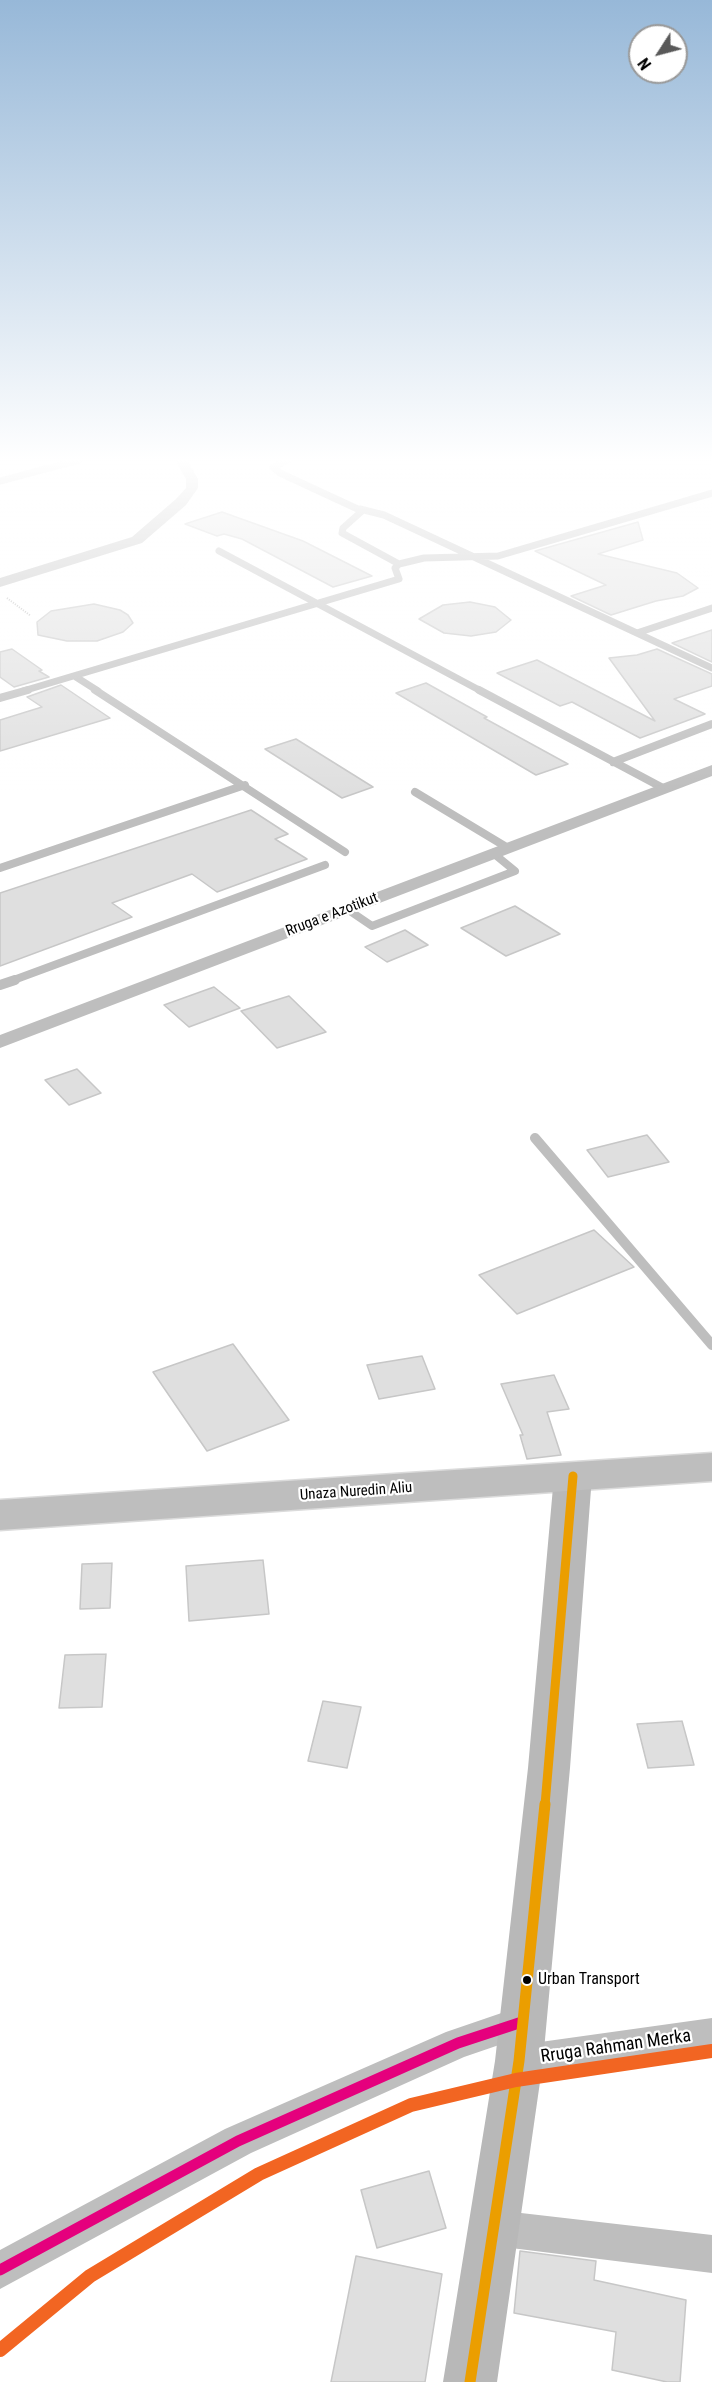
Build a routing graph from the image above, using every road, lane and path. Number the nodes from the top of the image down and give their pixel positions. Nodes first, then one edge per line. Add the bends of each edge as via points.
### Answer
1 (38, 571) edge
2 (257, 571) edge
3 (397, 571) edge
4 (505, 571) edge
5 (0, 583) edge
6 (0, 599) edge
7 (318, 604) junction
8 (712, 608) edge
9 (31, 616) dead end
10 (637, 633) junction
11 (712, 668) edge
12 (76, 676) junction
13 (0, 698) edge
14 (712, 724) edge
15 (613, 762) junction
16 (712, 770) edge
17 (245, 785) junction
18 (663, 788) junction
19 (415, 792) dead end
20 (500, 850) junction
21 (345, 852) dead end
22 (325, 865) dead end
23 (0, 868) edge
24 (347, 909) junction
25 (0, 985) edge
26 (0, 1042) edge
27 (535, 1138) dead end
28 (712, 1345) edge
29 (712, 1467) edge
30 (573, 1476) junction
31 (0, 1515) edge
32 (712, 2034) edge
33 (521, 2041) junction
34 (495, 2228) junction
35 (712, 2254) edge
36 (0, 2270) edge
37 (470, 2382) edge

1 - 5 street
2 - 7 lane
3 - 7 lane via 396,581
4 - 10 lane
6 - 9 path via 9,598
7 - 12 lane
7 - 15 lane
8 - 10 lane
10 - 11 lane
12 - 13 lane
12 - 17 lane
14 - 15 lane
15 - 18 lane
16 - 18 street, Rruga e Azotikut
17 - 21 lane
17 - 23 lane
18 - 20 street, Rruga e Azotikut
19 - 20 lane
20 - 24 street, Rruga e Azotikut
20 - 24 lane via 515,871 372,926
22 - 25 lane
24 - 26 street, Rruga e Azotikut
27 - 28 lane
29 - 30 main road, Unaza Nuredin Aliu
30 - 31 main road, Unaza Nuredin Aliu
30 - 33 street
32 - 33 street, Rruga Rahman Merka
33 - 34 street
33 - 36 street, Rruga Rahman Merka via 458,2043 247,2137
34 - 35 street
34 - 37 street

